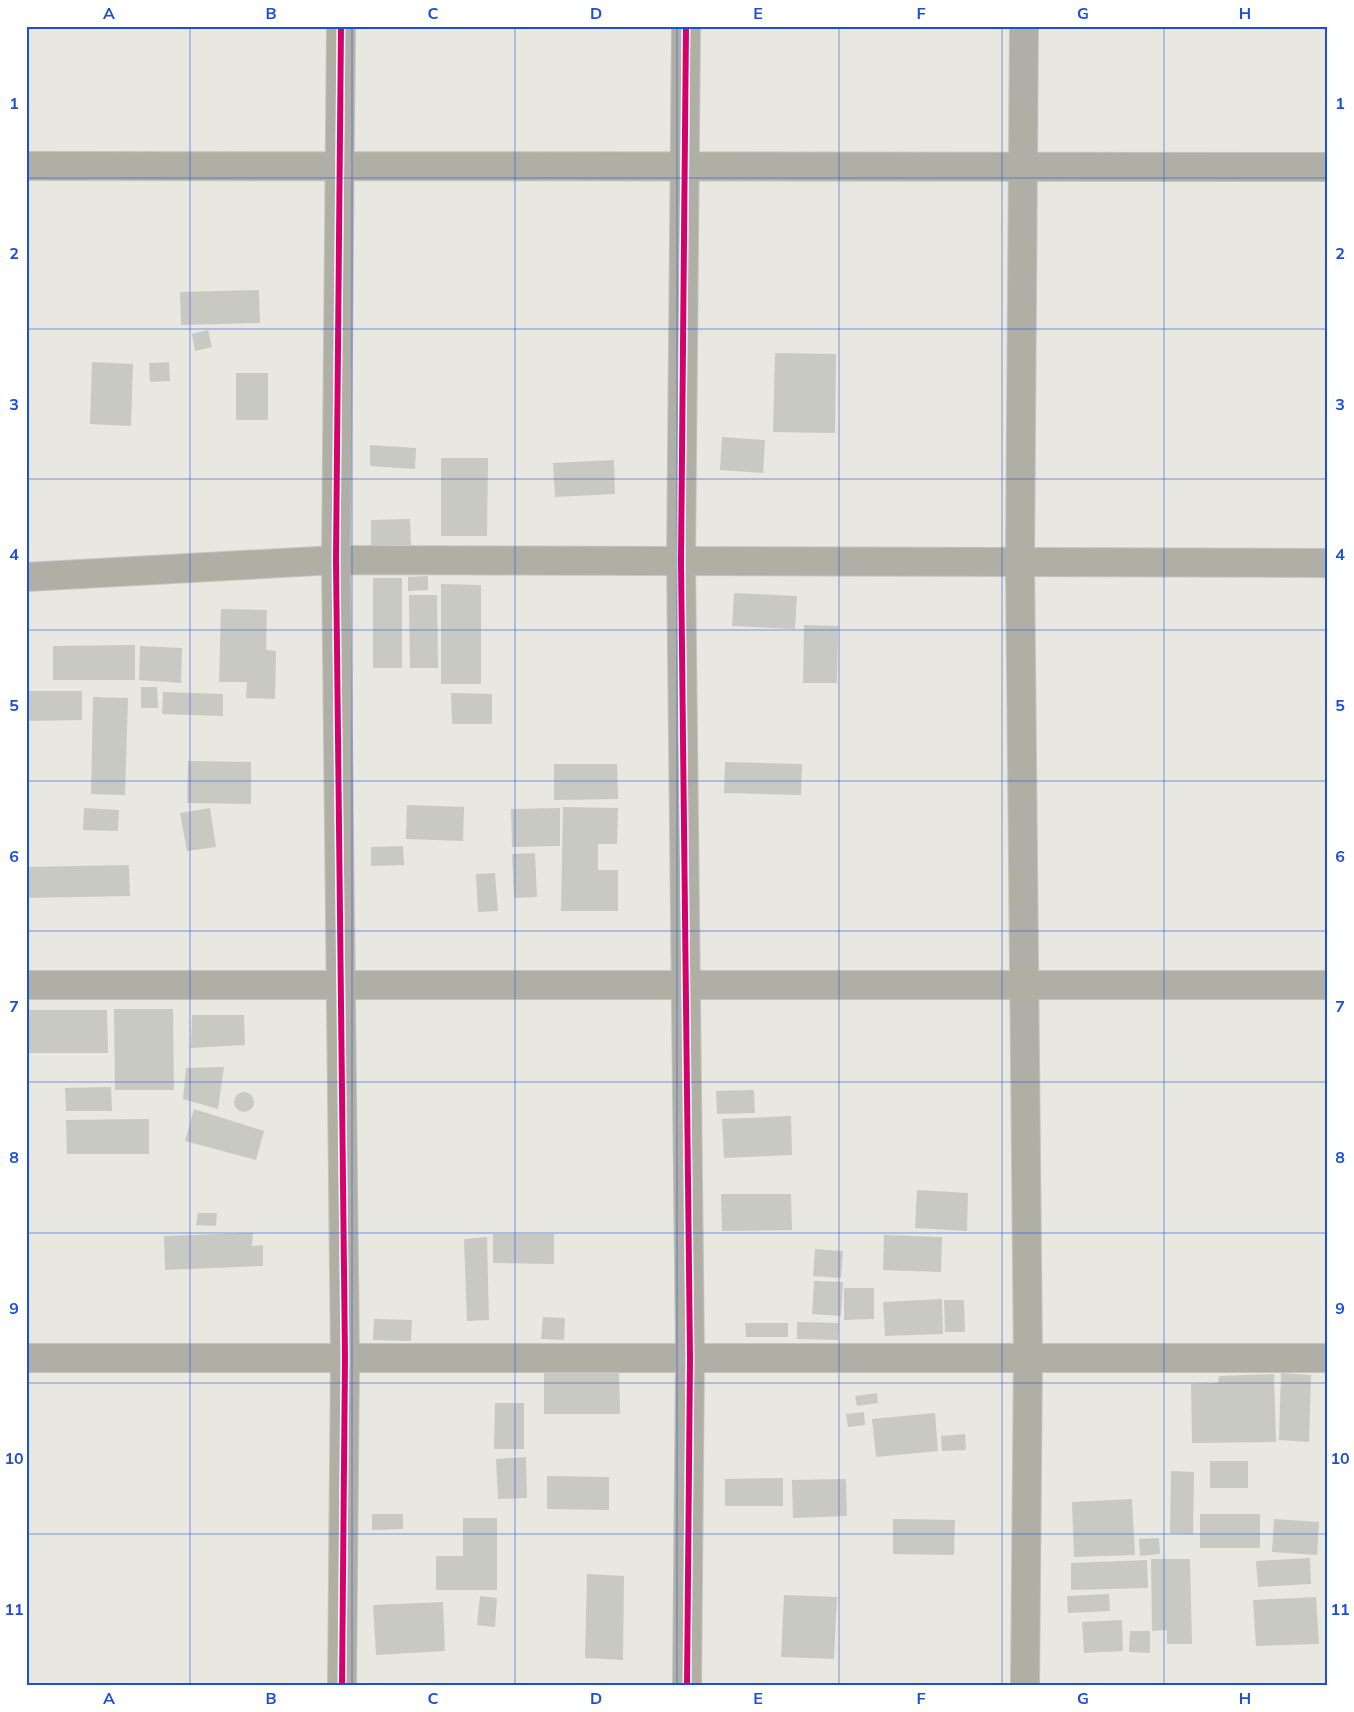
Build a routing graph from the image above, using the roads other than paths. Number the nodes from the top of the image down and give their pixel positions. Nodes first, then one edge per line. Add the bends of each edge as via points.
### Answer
1 (341, 26) edge
2 (686, 26) edge
3 (1024, 26) edge
4 (26, 166) edge
5 (341, 166) junction
6 (686, 167) junction
7 (1024, 167) junction
8 (1328, 167) edge
9 (336, 560) junction
10 (681, 561) junction
11 (1020, 562) junction
12 (1328, 563) edge
13 (26, 576) edge
14 (26, 985) edge
15 (341, 985) junction
16 (687, 985) junction
17 (1024, 985) junction
18 (1328, 985) edge
19 (26, 1358) edge
20 (344, 1358) junction
21 (690, 1358) junction
22 (1028, 1358) junction
23 (1328, 1358) edge
24 (342, 1686) edge
25 (687, 1686) edge
26 (1025, 1686) edge

1 - 5 street
2 - 6 street
3 - 7 street
4 - 5 street
5 - 6 street
5 - 9 street
6 - 7 street
6 - 10 street
7 - 8 street
7 - 11 street
9 - 10 street
9 - 13 street
9 - 15 street
10 - 11 street
10 - 16 street
11 - 12 street
11 - 17 street
14 - 15 street
15 - 16 street
15 - 20 street
16 - 17 street
16 - 21 street
17 - 18 street
17 - 22 street
19 - 20 street
20 - 21 street
20 - 24 street
21 - 22 street
21 - 25 street
22 - 23 street
22 - 26 street

